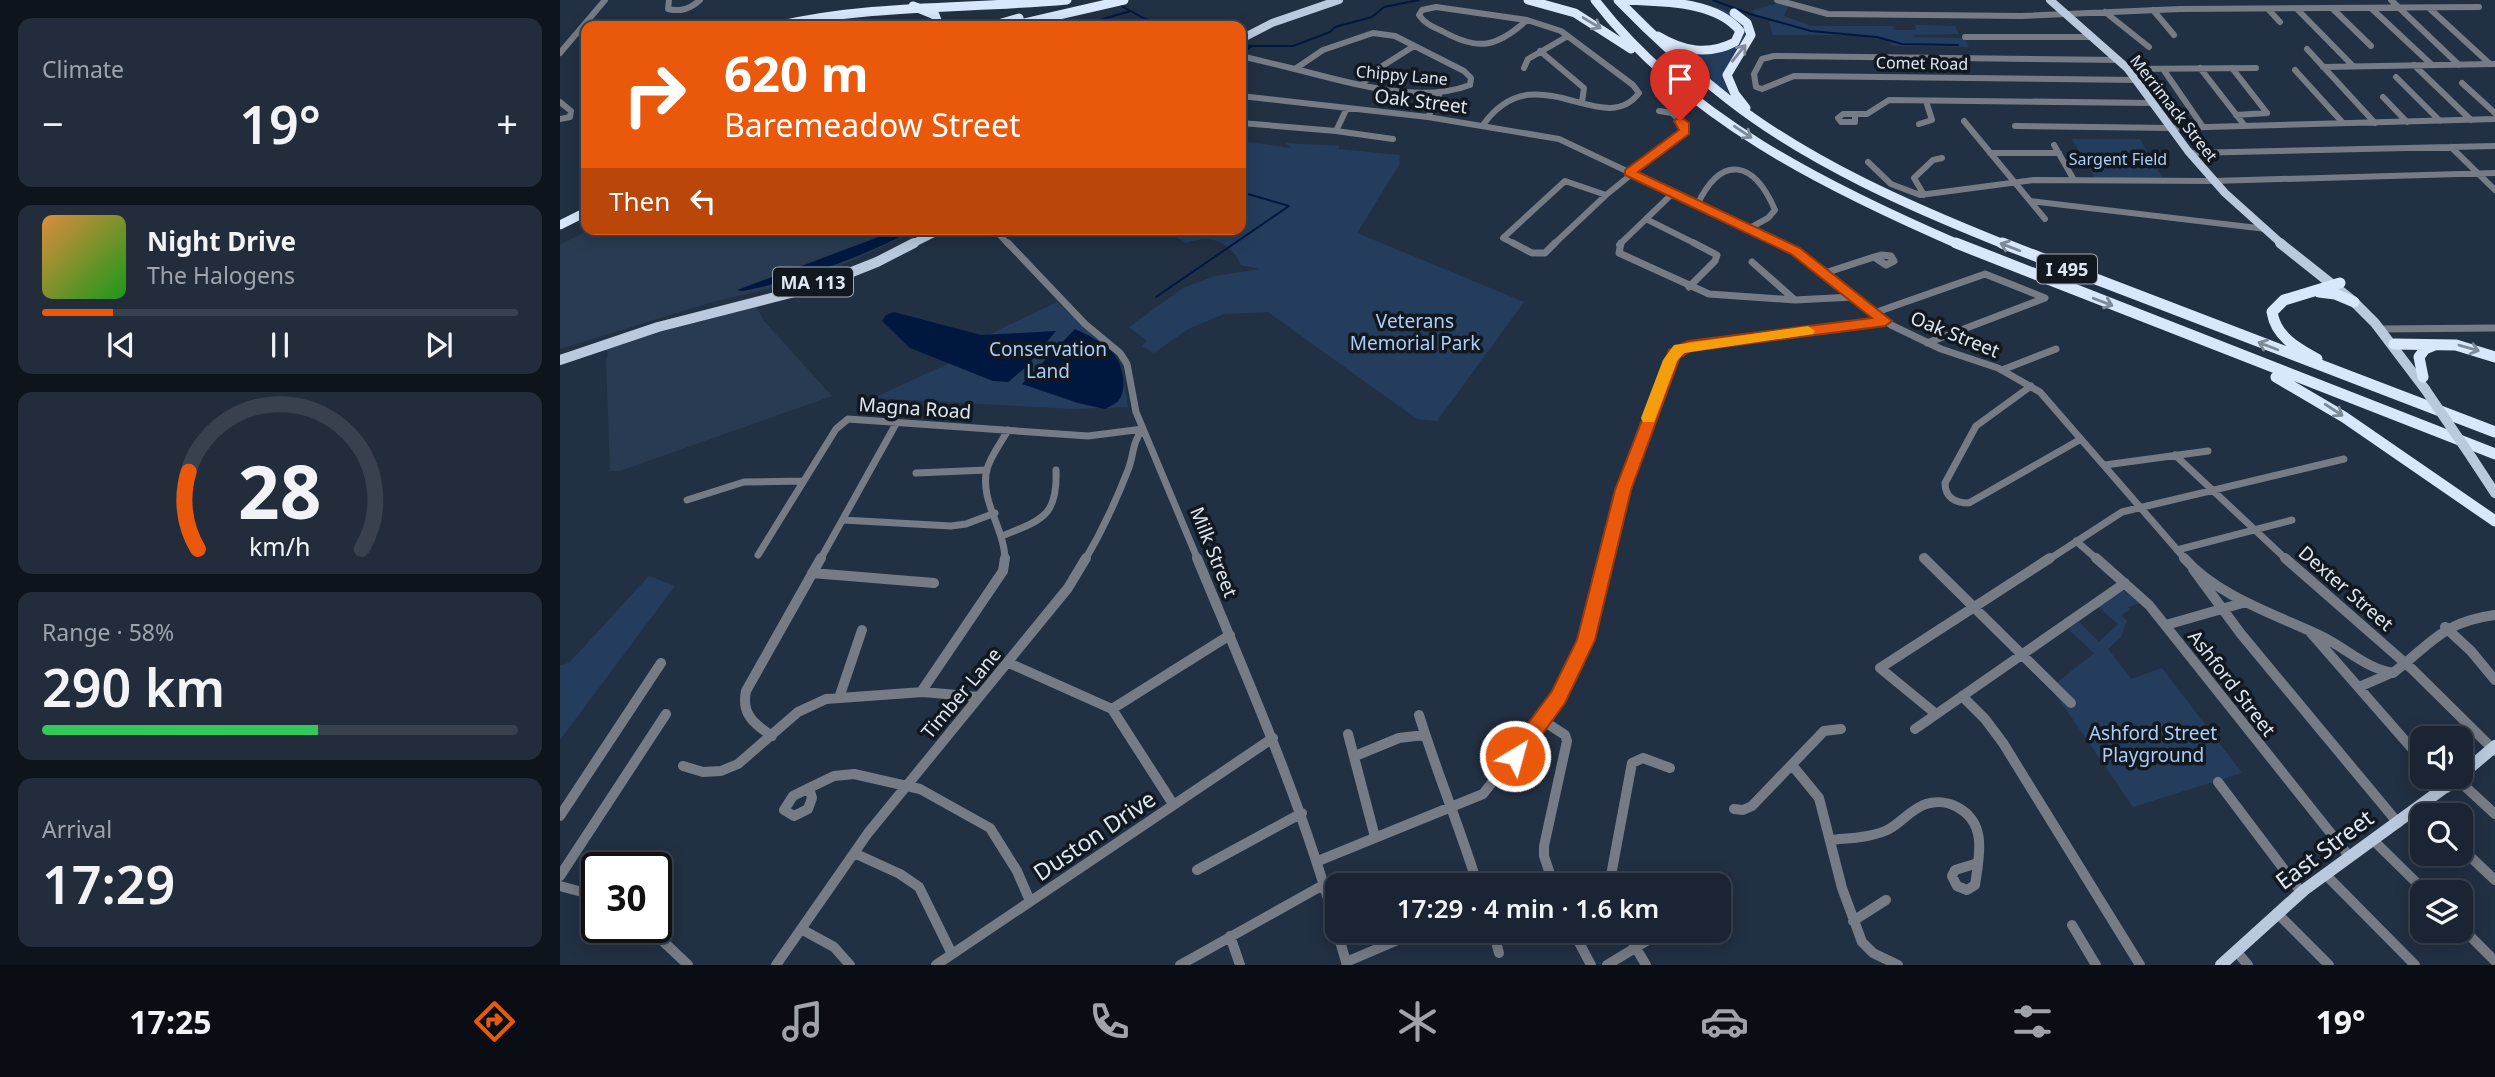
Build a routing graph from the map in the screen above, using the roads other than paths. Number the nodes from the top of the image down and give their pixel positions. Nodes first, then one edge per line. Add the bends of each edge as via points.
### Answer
1 (605, 0) edge
2 (669, 0) edge
3 (700, 0) edge
4 (1067, 0) edge
5 (1095, 0) edge
6 (1124, 0) edge
7 (1339, 0) edge
8 (1528, 0) edge
9 (1687, 0) edge
10 (1777, 0) edge
11 (2050, 0) edge
12 (2391, 0) edge
13 (2434, 0) edge
14 (873, 1) edge
15 (1597, 2) edge
16 (857, 3) dead end
17 (1622, 3) edge
18 (2479, 7) dead end
19 (2371, 8) junction
20 (2400, 8) junction
21 (2429, 8) junction
22 (2441, 8) junction
23 (2268, 9) junction
24 (2297, 9) junction
25 (2333, 9) junction
26 (2153, 10) junction
27 (2105, 12) junction
28 (1051, 16) junction
29 (2068, 16) junction
30 (1527, 20) junction
31 (588, 21) edge
32 (790, 21) edge
33 (798, 21) edge
34 (937, 21) edge
35 (1011, 21) edge
36 (1031, 21) edge
37 (1034, 21) edge
38 (2280, 22) dead end
39 (581, 29) edge
40 (576, 35) junction
41 (2174, 35) dead end
42 (581, 36) edge
43 (1246, 36) edge
44 (1568, 36) junction
45 (1965, 37) dead end
46 (2093, 37) junction
47 (1414, 46) junction
48 (2371, 46) dead end
49 (2149, 47) dead end
50 (2307, 49) dead end
51 (1540, 51) junction
52 (560, 53) edge
53 (1246, 57) edge
54 (2119, 60) junction
55 (2493, 64) edge
56 (2414, 65) junction
57 (2432, 65) junction
58 (2459, 65) junction
59 (2323, 66) junction
60 (2353, 66) junction
61 (1524, 68) dead end
62 (2200, 68) junction
63 (2232, 68) junction
64 (2256, 68) dead end
65 (1295, 69) junction
66 (2128, 69) junction
67 (2162, 69) junction
68 (2295, 70) dead end
69 (1668, 76) junction
70 (2396, 77) dead end
71 (2136, 80) junction
72 (2462, 83) dead end
73 (1363, 84) junction
74 (1440, 93) junction
75 (1246, 97) edge
76 (2383, 97) dead end
77 (1926, 101) junction
78 (560, 102) edge
79 (1582, 102) junction
80 (2153, 103) junction
81 (1347, 108) junction
82 (1659, 111) dead end
83 (2495, 113) edge
84 (2236, 115) junction
85 (560, 117) edge
86 (1428, 117) junction
87 (1855, 117) dead end
88 (2471, 120) junction
89 (2495, 120) edge
90 (1964, 121) dead end
91 (2440, 121) junction
92 (2375, 122) junction
93 (2407, 122) junction
94 (1246, 123) edge
95 (2343, 123) junction
96 (1919, 124) dead end
97 (1483, 125) junction
98 (2015, 126) dead end
99 (2245, 126) junction
100 (2203, 127) junction
101 (2171, 128) junction
102 (1336, 131) junction
103 (1393, 139) dead end
104 (1788, 140) junction
105 (2054, 145) dead end
106 (2495, 146) edge
107 (2451, 147) junction
108 (1990, 153) junction
109 (2059, 153) junction
110 (2190, 153) junction
111 (1942, 158) dead end
112 (1867, 162) dead end
113 (1630, 173) junction
114 (2495, 173) edge
115 (2478, 174) junction
116 (2074, 180) junction
117 (2213, 181) junction
118 (2015, 182) junction
119 (2495, 190) edge
120 (1673, 193) junction
121 (1606, 195) junction
122 (1924, 195) junction
123 (2030, 201) junction
124 (1697, 205) junction
125 (581, 214) edge
126 (1646, 219) junction
127 (2045, 219) dead end
128 (581, 223) edge
129 (560, 225) edge
130 (1748, 229) junction
131 (2270, 232) junction
132 (560, 234) edge
133 (916, 235) edge
134 (930, 235) edge
135 (1000, 235) edge
136 (1873, 257) dead end
137 (1752, 262) dead end
138 (1825, 273) junction
139 (2336, 284) junction
140 (1689, 287) junction
141 (2312, 292) junction
142 (1853, 297) junction
143 (1795, 300) junction
144 (2354, 302) junction
145 (1874, 313) junction
146 (1885, 321) junction
147 (2495, 328) edge
148 (2385, 329) junction
149 (2186, 335) junction
150 (1927, 343) junction
151 (2397, 344) junction
152 (2439, 344) junction
153 (2056, 349) dead end
154 (560, 354) edge
155 (2495, 357) edge
156 (560, 360) edge
157 (2002, 370) junction
158 (2354, 379) junction
159 (2031, 386) junction
160 (2426, 386) junction
161 (2454, 417) junction
162 (897, 422) junction
163 (2495, 427) edge
164 (1143, 429) junction
165 (1008, 430) junction
166 (2495, 432) edge
167 (2081, 439) junction
168 (2208, 451) dead end
169 (2495, 454) edge
170 (2175, 455) junction
171 (2475, 458) junction
172 (2344, 459) dead end
173 (2105, 465) junction
174 (987, 470) junction
175 (1056, 470) dead end
176 (916, 473) dead end
177 (803, 481) junction
178 (2495, 481) edge
179 (2211, 490) junction
180 (2495, 493) edge
181 (687, 500) dead end
182 (2140, 507) junction
183 (995, 513) junction
184 (843, 520) junction
185 (2292, 520) dead end
186 (2495, 521) edge
187 (2252, 530) junction
188 (1002, 536) junction
189 (2076, 541) junction
190 (2177, 550) junction
191 (758, 555) dead end
192 (1924, 558) dead end
193 (2189, 564) junction
194 (812, 573) junction
195 (934, 583) dead end
196 (2124, 583) junction
197 (2246, 602) junction
198 (1975, 607) junction
199 (2223, 611) junction
200 (2495, 615) edge
201 (2166, 625) junction
202 (2305, 627) junction
203 (2445, 627) junction
204 (862, 630) dead end
205 (1230, 635) junction
206 (2022, 654) junction
207 (661, 663) dead end
208 (1009, 663) junction
209 (2406, 664) junction
210 (2389, 674) junction
211 (2495, 680) edge
212 (2359, 687) junction
213 (921, 692) junction
214 (1962, 696) junction
215 (839, 698) junction
216 (979, 698) junction
217 (2071, 703) dead end
218 (1112, 709) junction
219 (666, 714) dead end
220 (1936, 714) junction
221 (1419, 715) dead end
222 (1542, 720) junction
223 (1841, 729) dead end
224 (1915, 729) dead end
225 (1348, 734) dead end
226 (1424, 735) junction
227 (772, 736) junction
228 (1273, 738) junction
229 (2410, 746) edge
230 (2494, 749) edge
231 (1355, 756) junction
232 (2473, 764) edge
233 (1792, 765) junction
234 (683, 766) dead end
235 (1670, 768) dead end
236 (2218, 782) dead end
237 (810, 786) dead end
238 (906, 787) junction
239 (2443, 789) edge
240 (2464, 789) edge
241 (2431, 803) edge
242 (1173, 804) junction
243 (1451, 808) junction
244 (1734, 809) dead end
245 (1302, 813) junction
246 (2495, 814) edge
247 (560, 816) edge
248 (2410, 817) edge
249 (2398, 822) junction
250 (1375, 837) junction
251 (1831, 840) junction
252 (2373, 840) junction
253 (854, 853) junction
254 (2349, 856) junction
255 (2473, 859) edge
256 (1318, 861) junction
257 (1978, 863) dead end
258 (1197, 870) dead end
259 (1474, 873) edge
260 (1550, 873) edge
261 (1611, 873) edge
262 (2325, 874) junction
263 (560, 876) edge
264 (2415, 880) edge
265 (2495, 880) edge
266 (1325, 884) joint
267 (560, 886) edge
268 (581, 892) edge
269 (2301, 892) junction
270 (1886, 900) dead end
271 (1030, 901) junction
272 (2277, 913) junction
273 (1853, 921) junction
274 (2072, 925) dead end
275 (801, 929) junction
276 (1230, 936) junction
277 (2473, 939) edge
278 (665, 943) edge
279 (1341, 943) edge
280 (1392, 943) edge
281 (1496, 943) edge
282 (1579, 943) edge
283 (1633, 943) edge
284 (1644, 943) edge
285 (1636, 948) junction
286 (2236, 951) junction
287 (1499, 953) dead end
288 (952, 954) junction
289 (2495, 961) edge
290 (1347, 963) edge
291 (688, 965) edge
292 (776, 965) edge
293 (850, 965) edge
294 (936, 965) edge
295 (1180, 965) edge
296 (1240, 965) edge
297 (1591, 965) edge
298 (1607, 965) edge
299 (1646, 965) edge
300 (1898, 965) edge
301 (2096, 965) edge
302 (2140, 965) edge
303 (2221, 965) edge
304 (2248, 965) edge
305 (2329, 965) edge
306 (2415, 965) edge

1 - 31 street
2 - 3 street via 668,8 676,11
4 - 14 highway
5 - 35 highway
6 - 28 highway
7 - 43 main road
8 -> 69 highway via 1566,9 1593,22
104 -> 9 highway via 1747,108 1728,83 1732,61 1750,37 1747,23 1727,10
10 - 29 street via 1828,14
11 - 29 main road, Merrimack Street
12 - 20 street
13 - 22 street
15 - 69 highway, I 495
16 - 32 highway
17 - 17 highway via 1679,4 1715,11 1737,23 1740,35 1722,49 1687,50 1667,42
17 - 104 highway, I 495 via 1692,74
18 - 22 street
19 - 20 street
19 - 25 street
19 - 57 street
20 - 21 street
20 - 58 street
21 - 22 street
21 - 55 street
23 - 24 street
23 - 26 street
23 - 38 street
24 - 25 street
24 - 60 street
25 - 48 street
26 - 27 street
26 - 41 street
27 - 29 street
27 - 49 street
28 - 36 highway
28 - 37 highway
29 - 46 main road, Merrimack Street
30 - 30 street via 1499,43 1485,46 1426,23 1419,15 1436,7
30 - 44 street
33 - 34 highway via 830,10 875,4 920,7
39 - 40 street
40 - 42 street
40 - 52 street
44 - 51 street
44 - 79 street via 1639,93 1616,110
45 - 46 street
46 - 54 main road, Merrimack Street
47 - 65 street, Chippy Lane via 1391,35 1373,33 1323,50
47 - 73 street via 1373,72
47 - 74 street, Chippy Lane via 1471,78 1471,85 1463,89
50 - 59 street
51 - 61 street
51 - 79 street via 1584,88
53 - 65 street, Chippy Lane
54 - 66 main road, Merrimack Street
54 - 71 street, Comet Road via 1774,56 1763,59 1755,85 1769,90 1782,78 1794,76
55 - 58 street
56 - 57 street
56 - 60 street
56 - 88 street
57 - 58 street
59 - 60 street
59 - 92 street
62 - 63 street
62 - 67 street
62 - 84 street
63 - 64 street
63 - 84 street via 2267,113
65 - 73 street, Chippy Lane
66 - 67 street
66 - 71 main road, Merrimack Street
67 - 100 street
68 - 95 street
69 -> 149 highway, I 495 via 1747,135 1852,196 1986,256
70 - 91 street
71 - 80 main road, Merrimack Street
72 - 83 street
73 - 74 street, Chippy Lane
74 - 86 street
75 - 81 street, Oak Street
76 - 93 street
77 - 80 street
77 - 87 street via 1883,101 1872,113
77 - 96 street via 1933,118
78 - 85 street via 571,111 570,117
79 - 97 street via 1514,96
80 - 101 main road, Merrimack Street
81 - 86 street, Oak Street
81 - 102 street
82 - 113 street via 1672,113 1686,129
84 - 99 street
86 - 97 street, Oak Street
88 - 89 street
88 - 91 street
90 - 108 street
91 - 93 street
92 - 93 street
92 - 95 street
94 - 102 street
95 - 99 street
97 - 113 street, Oak Street via 1568,141
98 - 101 street
99 - 100 street
100 - 101 street
101 - 110 main road, Merrimack Street
102 - 103 street
158 -> 104 highway, I 495 via 1984,237 1876,188
105 - 109 street
106 - 107 street
107 - 110 street
107 - 115 street
108 - 109 street
108 - 118 street
109 - 116 street
110 - 117 main road, Merrimack Street
111 - 122 street via 1916,174
112 - 122 street via 1883,180 1911,194
113 - 120 street, Oak Street
113 - 121 street
114 - 115 street
115 - 117 street
115 - 119 street
116 - 117 street
116 - 118 street
117 - 131 main road, Merrimack Street
118 - 122 street
118 - 123 street
120 - 124 street, Oak Street
120 - 126 street
121 - 121 street via 1545,253 1532,253 1503,238 1565,181
123 - 127 street
123 - 131 street
124 - 130 street, Oak Street
124 - 130 street via 1706,185 1721,170 1741,170 1765,187 1775,210
125 - 129 highway
126 - 140 street via 1717,255
126 - 140 street via 1617,251
128 - 132 highway
130 - 138 street, Oak Street via 1796,251
131 - 139 main road, Merrimack Street
133 - 154 main road, MA 113 via 817,280
134 - 156 main road, MA 113 via 814,287 658,327
135 - 164 street, Milk Street via 1085,324 1120,353
136 - 138 street
137 - 143 street
138 - 142 street, Oak Street
139 - 141 highway
139 - 144 main road
139 - 148 main road
140 - 143 street via 1718,296
141 - 144 highway
141 - 158 highway via 2277,304 2272,315 2276,326 2297,346
142 - 143 street
142 - 145 street, Oak Street
144 - 148 main road
145 - 146 street, Oak Street
145 - 150 street via 1985,274 2045,298
146 - 150 street, Oak Street
146 - 222 street via 1688,346 1674,354 1623,490 1586,640 1566,684
147 - 148 street
148 - 151 main road
149 - 169 highway, I 495
149 -> 186 highway via 2307,393
150 - 157 street, Oak Street
151 - 152 highway
151 - 160 main road
152 -> 155 highway
152 - 160 highway via 2419,357
153 - 157 street
157 - 159 street, Oak Street
158 - 161 highway, I 495
159 - 167 street, Oak Street
159 - 167 street via 1976,426 1945,483 1949,498 1969,503
160 - 171 main road
161 - 163 highway
161 - 166 highway, I 495
162 - 165 street, Magna Road
162 - 177 street, Magna Road via 843,421
162 - 184 street
164 - 165 street, Magna Road via 1088,436
164 - 205 street, Milk Street
164 - 208 street, Timber Lane via 1135,438 1127,475 1087,557
165 - 174 street
167 - 173 street, Oak Street
168 - 170 street
170 - 173 street
170 - 179 street, Dexter Street
171 - 178 main road
171 - 180 main road
172 - 179 street
173 - 182 street, Oak Street
174 - 176 street
174 - 183 street via 987,491
175 - 188 street via 1057,498 1050,511
177 - 181 street via 751,479
177 - 191 street, Magna Road
179 - 182 street
179 - 187 street, Dexter Street
182 - 189 street via 2122,512
182 - 190 street, Oak Street
183 - 184 street via 950,526
183 - 188 street
184 - 194 street
185 - 187 street
187 - 190 street
187 - 209 street, Dexter Street
188 - 213 street via 1007,557 1003,570
189 - 196 street, Ashford Street
189 - 198 street
190 - 193 street, Oak Street
192 - 198 street
193 - 197 street, Oak Street
193 - 199 street
194 - 195 street
194 - 227 street via 744,697 748,719
196 - 201 street, Ashford Street
196 - 206 street
197 - 199 street
197 - 202 street, Oak Street
198 - 206 street
198 - 220 street via 1880,668
199 - 201 street
199 - 249 street
200 - 203 street
201 - 254 street, Ashford Street
202 - 210 street, Oak Street
202 - 212 street
203 - 209 street
203 - 211 street
204 - 215 street
205 - 218 street
205 - 228 street, Milk Street
206 - 214 street
206 - 217 street
207 - 247 street
208 - 216 street, Timber Lane
208 - 218 street
209 - 210 street
209 - 230 street, Dexter Street
210 - 212 street
212 - 229 street
213 - 215 street
213 - 216 street
214 - 220 street
214 - 302 street via 2003,743
215 - 227 street via 806,707
216 - 238 street, Timber Lane
218 - 242 street
219 - 263 street
220 - 224 street
221 - 226 street
222 - 243 street via 1489,790
222 - 260 street via 1567,741 1544,846
223 - 233 street via 1824,731
225 - 231 street
226 - 231 street via 1399,738
226 - 243 street
227 - 234 street via 723,771 700,772
228 - 242 street, Duston Drive
228 - 245 street, Milk Street
230 - 232 main road, East Street
231 - 250 street
233 - 244 street via 1752,806
233 - 251 street via 1819,798
235 - 261 street via 1643,758 1632,763
236 - 269 street
237 - 238 street via 855,774
238 - 253 street, Timber Lane
238 - 271 street via 920,789 990,828
239 - 241 main road, East Street
240 - 246 street
242 - 271 street, Duston Drive
243 - 250 street
243 - 259 street
245 - 256 street, Milk Street
245 - 258 street
248 - 249 main road, East Street
249 - 252 main road, East Street
250 - 256 street
251 - 257 street via 1886,831 1926,804 1943,802 1976,822 1981,839
251 - 273 street
252 - 254 main road, East Street
252 - 264 street
253 - 275 street, Timber Lane
253 - 288 street via 919,887
254 - 262 main road, East Street
255 - 265 street
256 - 266 street, Milk Street
262 - 269 main road, East Street
262 - 306 street
266 - 276 street
267 - 268 street
269 - 272 main road, East Street
270 - 273 street
271 - 288 street, Duston Drive
272 - 286 main road, East Street
272 - 305 street
273 - 300 street via 1867,948
274 - 301 street
275 - 292 street, Timber Lane
275 - 293 street via 834,947
276 - 295 street
276 - 296 street
277 - 289 street
278 - 291 street
279 - 290 street, Milk Street
280 - 290 street
281 - 287 street
282 - 297 street
283 - 285 street
284 - 285 street
285 - 298 street
285 - 299 street
286 - 303 main road, East Street
286 - 304 street
288 - 294 street, Duston Drive

